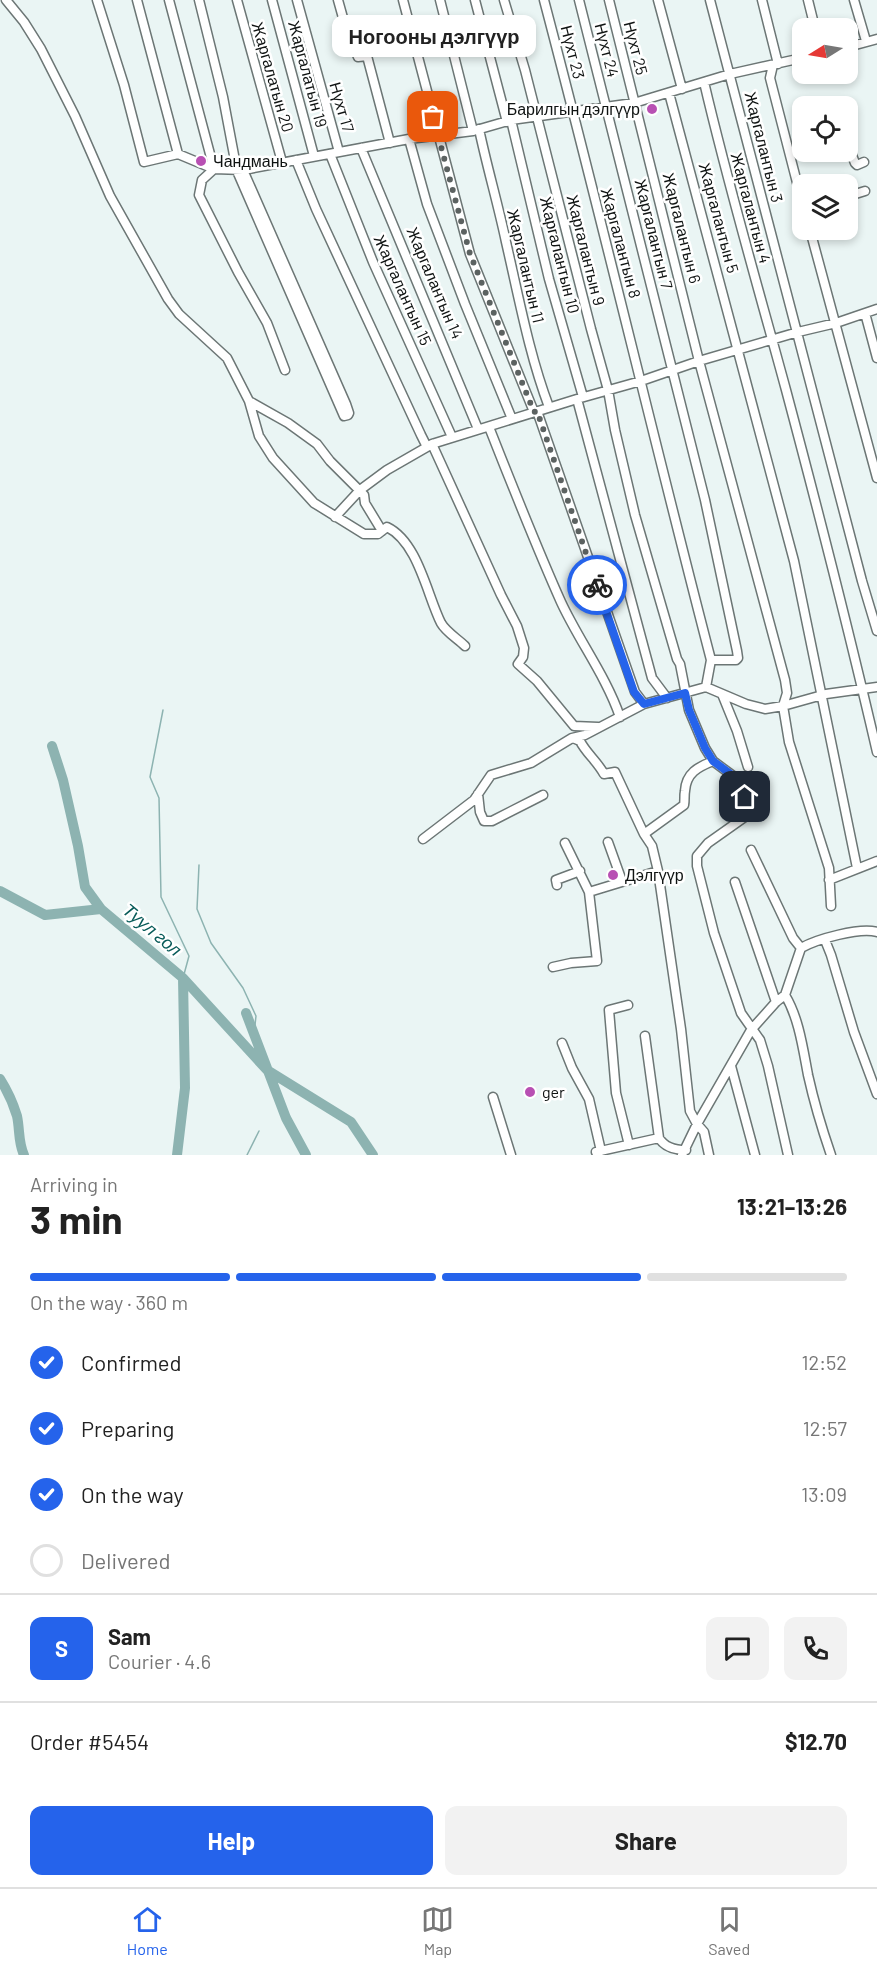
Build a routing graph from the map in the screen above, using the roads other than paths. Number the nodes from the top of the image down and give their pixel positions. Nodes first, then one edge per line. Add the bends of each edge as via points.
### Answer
1 (6, 0) edge
2 (97, 0) edge
3 (137, 0) edge
4 (169, 0) edge
5 (199, 0) edge
6 (237, 0) edge
7 (272, 0) edge
8 (297, 0) edge
9 (338, 0) edge
10 (403, 0) edge
11 (440, 0) edge
12 (475, 0) edge
13 (504, 0) edge
14 (544, 0) edge
15 (579, 0) edge
16 (609, 0) edge
17 (658, 0) edge
18 (710, 0) edge
19 (762, 0) edge
20 (808, 0) edge
21 (854, 0) edge
22 (812, 18) edge
23 (877, 39) edge
24 (866, 41) junction
25 (858, 43) edge
26 (792, 60) edge
27 (776, 64) junction
28 (730, 74) junction
29 (704, 82) junction
30 (682, 88) junction
31 (669, 93) junction
32 (634, 103) junction
33 (605, 106) junction
34 (571, 111) junction
35 (536, 116) junction
36 (509, 121) junction
37 (476, 130) junction
38 (438, 135) junction
39 (409, 139) junction
40 (390, 143) junction
41 (362, 148) junction
42 (335, 153) junction
43 (178, 154) junction
44 (314, 156) junction
45 (296, 160) junction
46 (282, 162) junction
47 (855, 162) edge
48 (864, 162) dead end
49 (214, 169) junction
50 (240, 170) junction
51 (795, 174) edge
52 (865, 191) dead end
53 (858, 193) edge
54 (813, 240) edge
55 (295, 295) junction
56 (877, 309) edge
57 (865, 313) junction
58 (836, 323) junction
59 (798, 332) junction
60 (772, 340) junction
61 (739, 350) junction
62 (877, 358) edge
63 (699, 361) junction
64 (672, 369) junction
65 (285, 370) dead end
66 (641, 381) junction
67 (608, 390) junction
68 (580, 398) junction
69 (249, 401) junction
70 (549, 407) junction
71 (536, 412) junction
72 (512, 419) junction
73 (489, 427) junction
74 (478, 429) junction
75 (452, 437) junction
76 (430, 446) junction
77 (877, 478) edge
78 (359, 491) junction
79 (335, 517) junction
80 (382, 531) junction
81 (877, 631) edge
82 (465, 646) dead end
83 (711, 660) junction
84 (706, 687) junction
85 (877, 687) edge
86 (863, 690) junction
87 (685, 693) junction
88 (722, 694) junction
89 (821, 695) junction
90 (667, 698) junction
91 (644, 704) junction
92 (783, 706) junction
93 (620, 717) junction
94 (598, 727) junction
95 (572, 738) junction
96 (877, 752) edge
97 (713, 761) junction
98 (748, 767) dead end
99 (478, 794) junction
100 (543, 795) dead end
101 (644, 834) junction
102 (423, 839) dead end
103 (608, 842) dead end
104 (565, 843) dead end
105 (751, 850) dead end
106 (877, 861) edge
107 (857, 868) junction
108 (580, 871) junction
109 (658, 872) junction
110 (828, 880) junction
111 (622, 881) junction
112 (735, 882) dead end
113 (557, 885) dead end
114 (589, 892) junction
115 (831, 906) dead end
116 (877, 933) edge
117 (825, 939) junction
118 (801, 948) junction
119 (553, 967) dead end
120 (785, 995) junction
121 (776, 1002) junction
122 (628, 1005) dead end
123 (752, 1030) junction
124 (645, 1036) dead end
125 (562, 1043) dead end
126 (731, 1066) junction
127 (877, 1094) edge
128 (493, 1097) dead end
129 (697, 1124) junction
130 (659, 1138) junction
131 (629, 1145) junction
132 (684, 1152) edge
133 (511, 1155) edge
134 (709, 1155) edge
135 (755, 1155) edge
136 (788, 1155) edge
137 (831, 1155) edge

1 - 69 street via 41,48 110,196 168,299 226,358
2 - 43 street via 144,162
3 - 43 street
4 - 49 street
5 - 50 street
6 - 46 street, Жаргалатын 20
7 - 44 street, Жаргалатын 19
8 - 42 street, Нүхт 17
9 - 40 street via 358,57 367,56
10 - 38 street
11 - 37 street, Жаргалантын 11
12 - 36 street, Жаргалантын 10
13 - 35 street, Жаргалантын 9
14 - 34 street, Нүхт 23
15 - 33 street, Нүхт 24
16 - 32 street, Нүхт 25
17 - 30 street
18 - 28 street, Жаргалантын 3
19 - 27 street
20 - 22 street
21 - 24 street
23 - 24 street
24 - 25 street
26 - 27 street
27 - 28 street
27 - 51 street via 770,78
28 - 29 street
28 - 59 street, Жаргалантын 3
29 - 30 street
29 - 60 street, Жаргалантын 4
30 - 31 street
31 - 32 street
31 - 61 street, Жаргалантын 5
32 - 33 street
32 - 63 street, Жаргалантын 6
33 - 34 street
33 - 64 street, Жаргалантын 7
34 - 35 street
34 - 66 street, Жаргалантын 8
35 - 36 street
35 - 67 street, Жаргалантын 9
36 - 37 street
36 - 68 street, Жаргалантын 10
37 - 38 street
37 - 70 street, Жаргалантын 11 via 505,234 531,353
38 - 39 street
38 - 71 street via 470,254
39 - 40 street
39 - 72 street via 427,204
40 - 41 street
41 - 42 street
41 - 74 street, Жаргалантын 14
42 - 44 street
42 - 75 street, Жаргалантын 15 via 373,262
43 - 49 street
44 - 45 street
45 - 46 street
45 - 76 street
46 - 50 street
47 - 48 street
49 - 50 street
49 - 65 street via 202,180 200,195 267,323
50 - 55 street
52 - 53 street
54 - 58 street
55 - 55 street via 346,405 348,415 344,416
56 - 57 street
57 - 58 street
57 - 62 street
58 - 59 street
58 - 77 street
59 - 60 street
59 - 81 street, Жаргалантын 3
60 - 61 street
60 - 86 street, Жаргалантын 4
61 - 63 street
61 - 89 street, Жаргалантын 5 via 794,561
63 - 64 street
63 - 92 street, Жаргалантын 6 via 788,693
64 - 66 street
64 - 83 street, Жаргалантын 7 via 705,500 738,658
66 - 67 street
66 - 83 street, Жаргалантын 8
67 - 68 street
67 - 87 street, Жаргалантын 9 via 635,514 681,664
68 - 70 street
68 - 90 street, Жаргалантын 10 via 652,678
69 - 78 street via 317,444
69 - 79 street via 259,436 273,458 314,503
70 - 71 street
71 - 72 street
71 - 91 street via 634,692
72 - 73 street
73 - 74 street
73 - 93 street via 562,604
74 - 75 street
75 - 76 street
76 - 78 street
76 - 94 street via 517,626 524,648 518,664 574,726
78 - 79 street
78 - 80 street
79 - 80 street via 364,534
80 - 82 street via 387,527 395,531 417,561 442,626
83 - 84 street
84 - 87 street
84 - 88 street
85 - 86 street
86 - 89 street
86 - 96 street, Жаргалантын 4
87 - 90 street
87 - 97 street, Жаргалантын 9
88 - 92 street via 765,709
88 - 98 street
89 - 92 street
89 - 107 street, Жаргалантын 5
90 - 91 street
91 - 93 street
92 - 110 street, Жаргалантын 6 via 789,742 829,868
93 - 94 street
94 - 95 street
95 - 99 street via 531,764 491,775
95 - 101 street via 580,741 604,774 615,772
97 - 101 street via 689,774 684,805
97 - 123 street via 740,781 748,814 708,843 697,856 697,866 714,933 741,1013
99 - 100 street via 484,821 492,821
99 - 102 street
101 - 109 street via 652,846
103 - 111 street
104 - 108 street
105 - 118 street via 792,938
106 - 107 street
107 - 110 street
108 - 113 street via 556,880
108 - 114 street
109 - 111 street
109 - 129 street via 690,1112
110 - 115 street, Жаргалантын 6
111 - 114 street
112 - 121 street
114 - 119 street via 597,961
116 - 117 street via 861,931
117 - 118 street
117 - 127 street
118 - 120 street
120 - 121 street
120 - 137 street
121 - 123 street
122 - 131 street via 609,1010 616,1093
123 - 126 street
123 - 136 street via 760,1040 768,1066
124 - 130 street
125 - 131 street via 589,1099 599,1152
126 - 129 street
126 - 135 street
128 - 133 street
129 - 132 street
129 - 134 street via 704,1132
130 - 131 street
130 - 132 street

